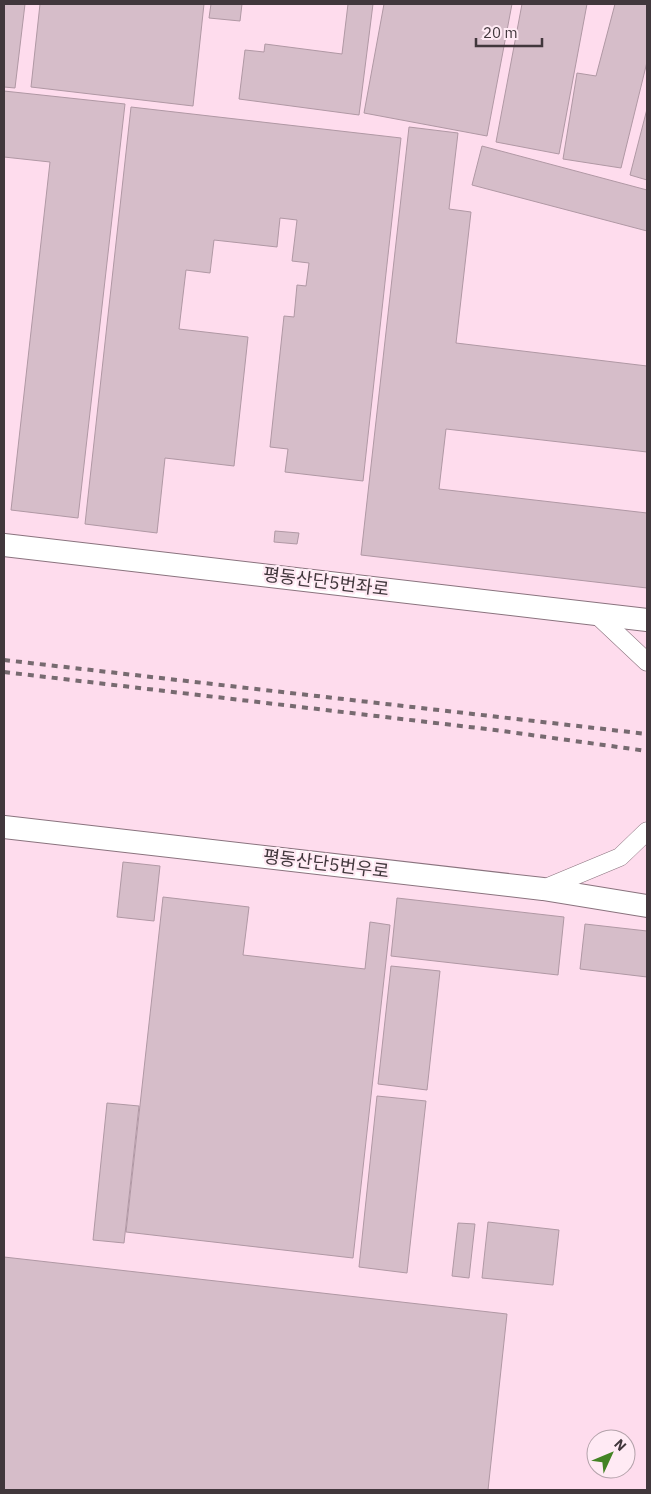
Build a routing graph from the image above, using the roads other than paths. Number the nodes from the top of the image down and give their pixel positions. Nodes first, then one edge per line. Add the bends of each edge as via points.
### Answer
1 (4, 545) edge
2 (596, 614) junction
3 (647, 620) edge
4 (647, 662) edge
5 (4, 827) edge
6 (647, 831) edge
7 (543, 889) junction
8 (647, 906) edge

1 - 2 street, 평동산단5번좌로
2 - 3 street, 평동산단5번좌로
2 - 4 street
5 - 7 street, 평동산단5번우로
6 - 7 street via 620,857
7 - 8 street, 평동산단5번우로

